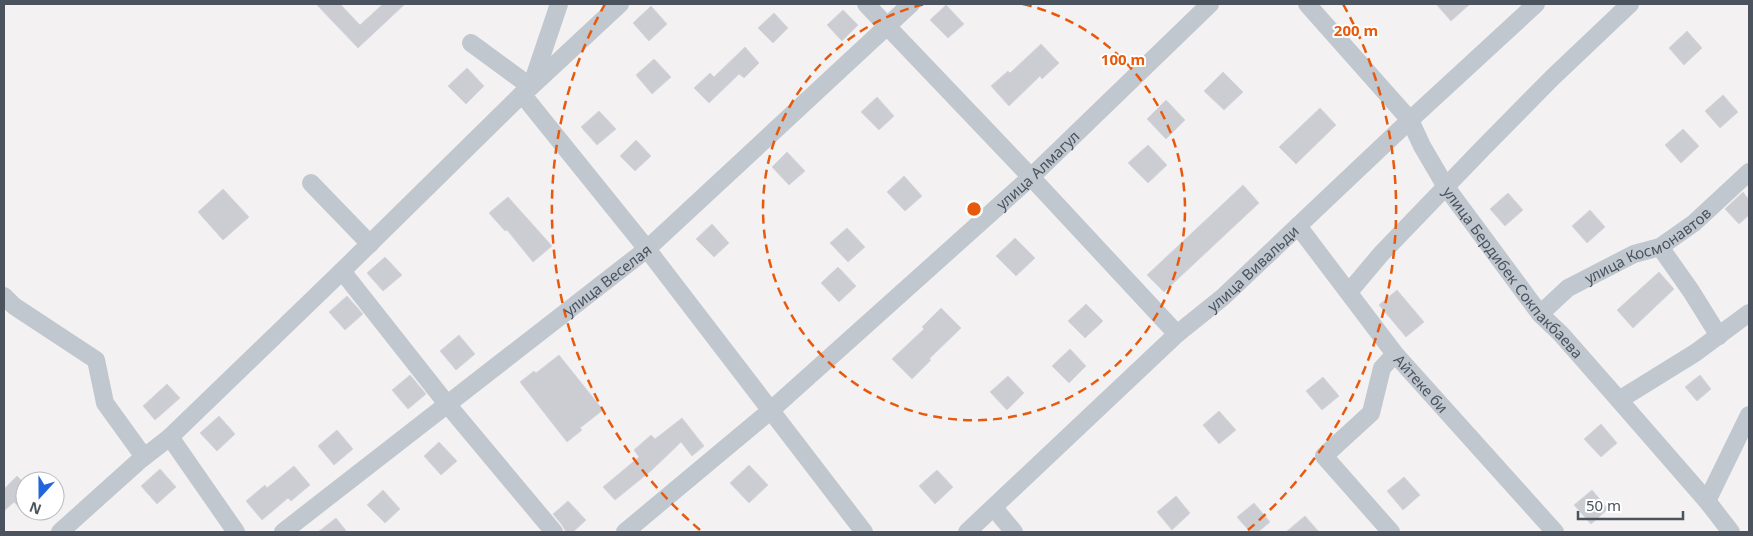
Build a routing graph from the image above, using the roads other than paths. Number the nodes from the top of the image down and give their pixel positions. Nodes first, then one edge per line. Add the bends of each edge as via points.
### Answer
1 (559, 4) edge
2 (620, 4) edge
3 (866, 4) edge
4 (911, 4) edge
5 (1210, 4) edge
6 (1307, 4) edge
7 (1536, 4) edge
8 (1630, 4) edge
9 (887, 26) junction
10 (471, 43) dead end
11 (526, 90) junction
12 (1410, 120) junction
13 (1749, 172) edge
14 (1031, 176) junction
15 (311, 183) dead end
16 (1446, 187) junction
17 (1298, 226) junction
18 (370, 244) junction
19 (1660, 247) junction
20 (647, 249) junction
21 (342, 271) junction
22 (1348, 292) junction
23 (4, 296) edge
24 (1749, 313) edge
25 (1540, 314) junction
26 (1177, 334) junction
27 (1719, 336) junction
28 (1395, 354) junction
29 (1619, 400) junction
30 (447, 404) junction
31 (770, 411) junction
32 (1749, 415) edge
33 (170, 437) junction
34 (144, 457) junction
35 (1707, 501) junction
36 (994, 508) junction
37 (60, 532) edge
38 (236, 532) edge
39 (283, 532) edge
40 (554, 532) edge
41 (625, 532) edge
42 (864, 532) edge
43 (967, 532) edge
44 (1014, 532) edge
45 (1391, 532) edge
46 (1555, 532) edge
47 (1731, 532) edge

1 - 11 street
2 - 11 street
3 - 9 street
4 - 9 street, улица Веселая
5 - 14 street, улица Алмагул
6 - 12 street, улица Бердибек Сокпакбаева
7 - 12 street, улица Вивальди
8 - 16 street via 1552,78
9 - 14 street
9 - 20 street, улица Веселая
10 - 11 street
11 - 18 street
11 - 20 street
12 - 16 street, улица Бердибек Сокпакбаева
12 - 17 street, улица Вивальди
13 - 19 street, улица Космонавтов via 1694,223
14 - 26 street
14 - 31 street, улица Алмагул
15 - 18 street
16 - 22 street
16 - 25 street, улица Бердибек Сокпакбаева
17 - 22 street, Айтеке би
17 - 26 street, улица Вивальди via 1223,297
18 - 21 street
19 - 25 street, улица Космонавтов via 1634,254 1568,288
19 - 27 street
20 - 30 street, улица Веселая
20 - 31 street
21 - 30 street
21 - 33 street
22 - 28 street, Айтеке би
23 - 34 street via 96,360 105,402
24 - 27 street
25 - 29 street, улица Бердибек Сокпакбаева
26 - 36 street, улица Вивальди
27 - 29 street
28 - 45 street via 1382,368 1371,413 1324,456
28 - 46 street, Айтеке би
29 - 35 street, улица Бердибек Сокпакбаева
30 - 39 street, улица Веселая
30 - 40 street
31 - 41 street, улица Алмагул
31 - 42 street
32 - 35 street
33 - 34 street
33 - 38 street
34 - 37 street
35 - 47 street, улица Бердибек Сокпакбаева
36 - 43 street, улица Вивальди
36 - 44 street

